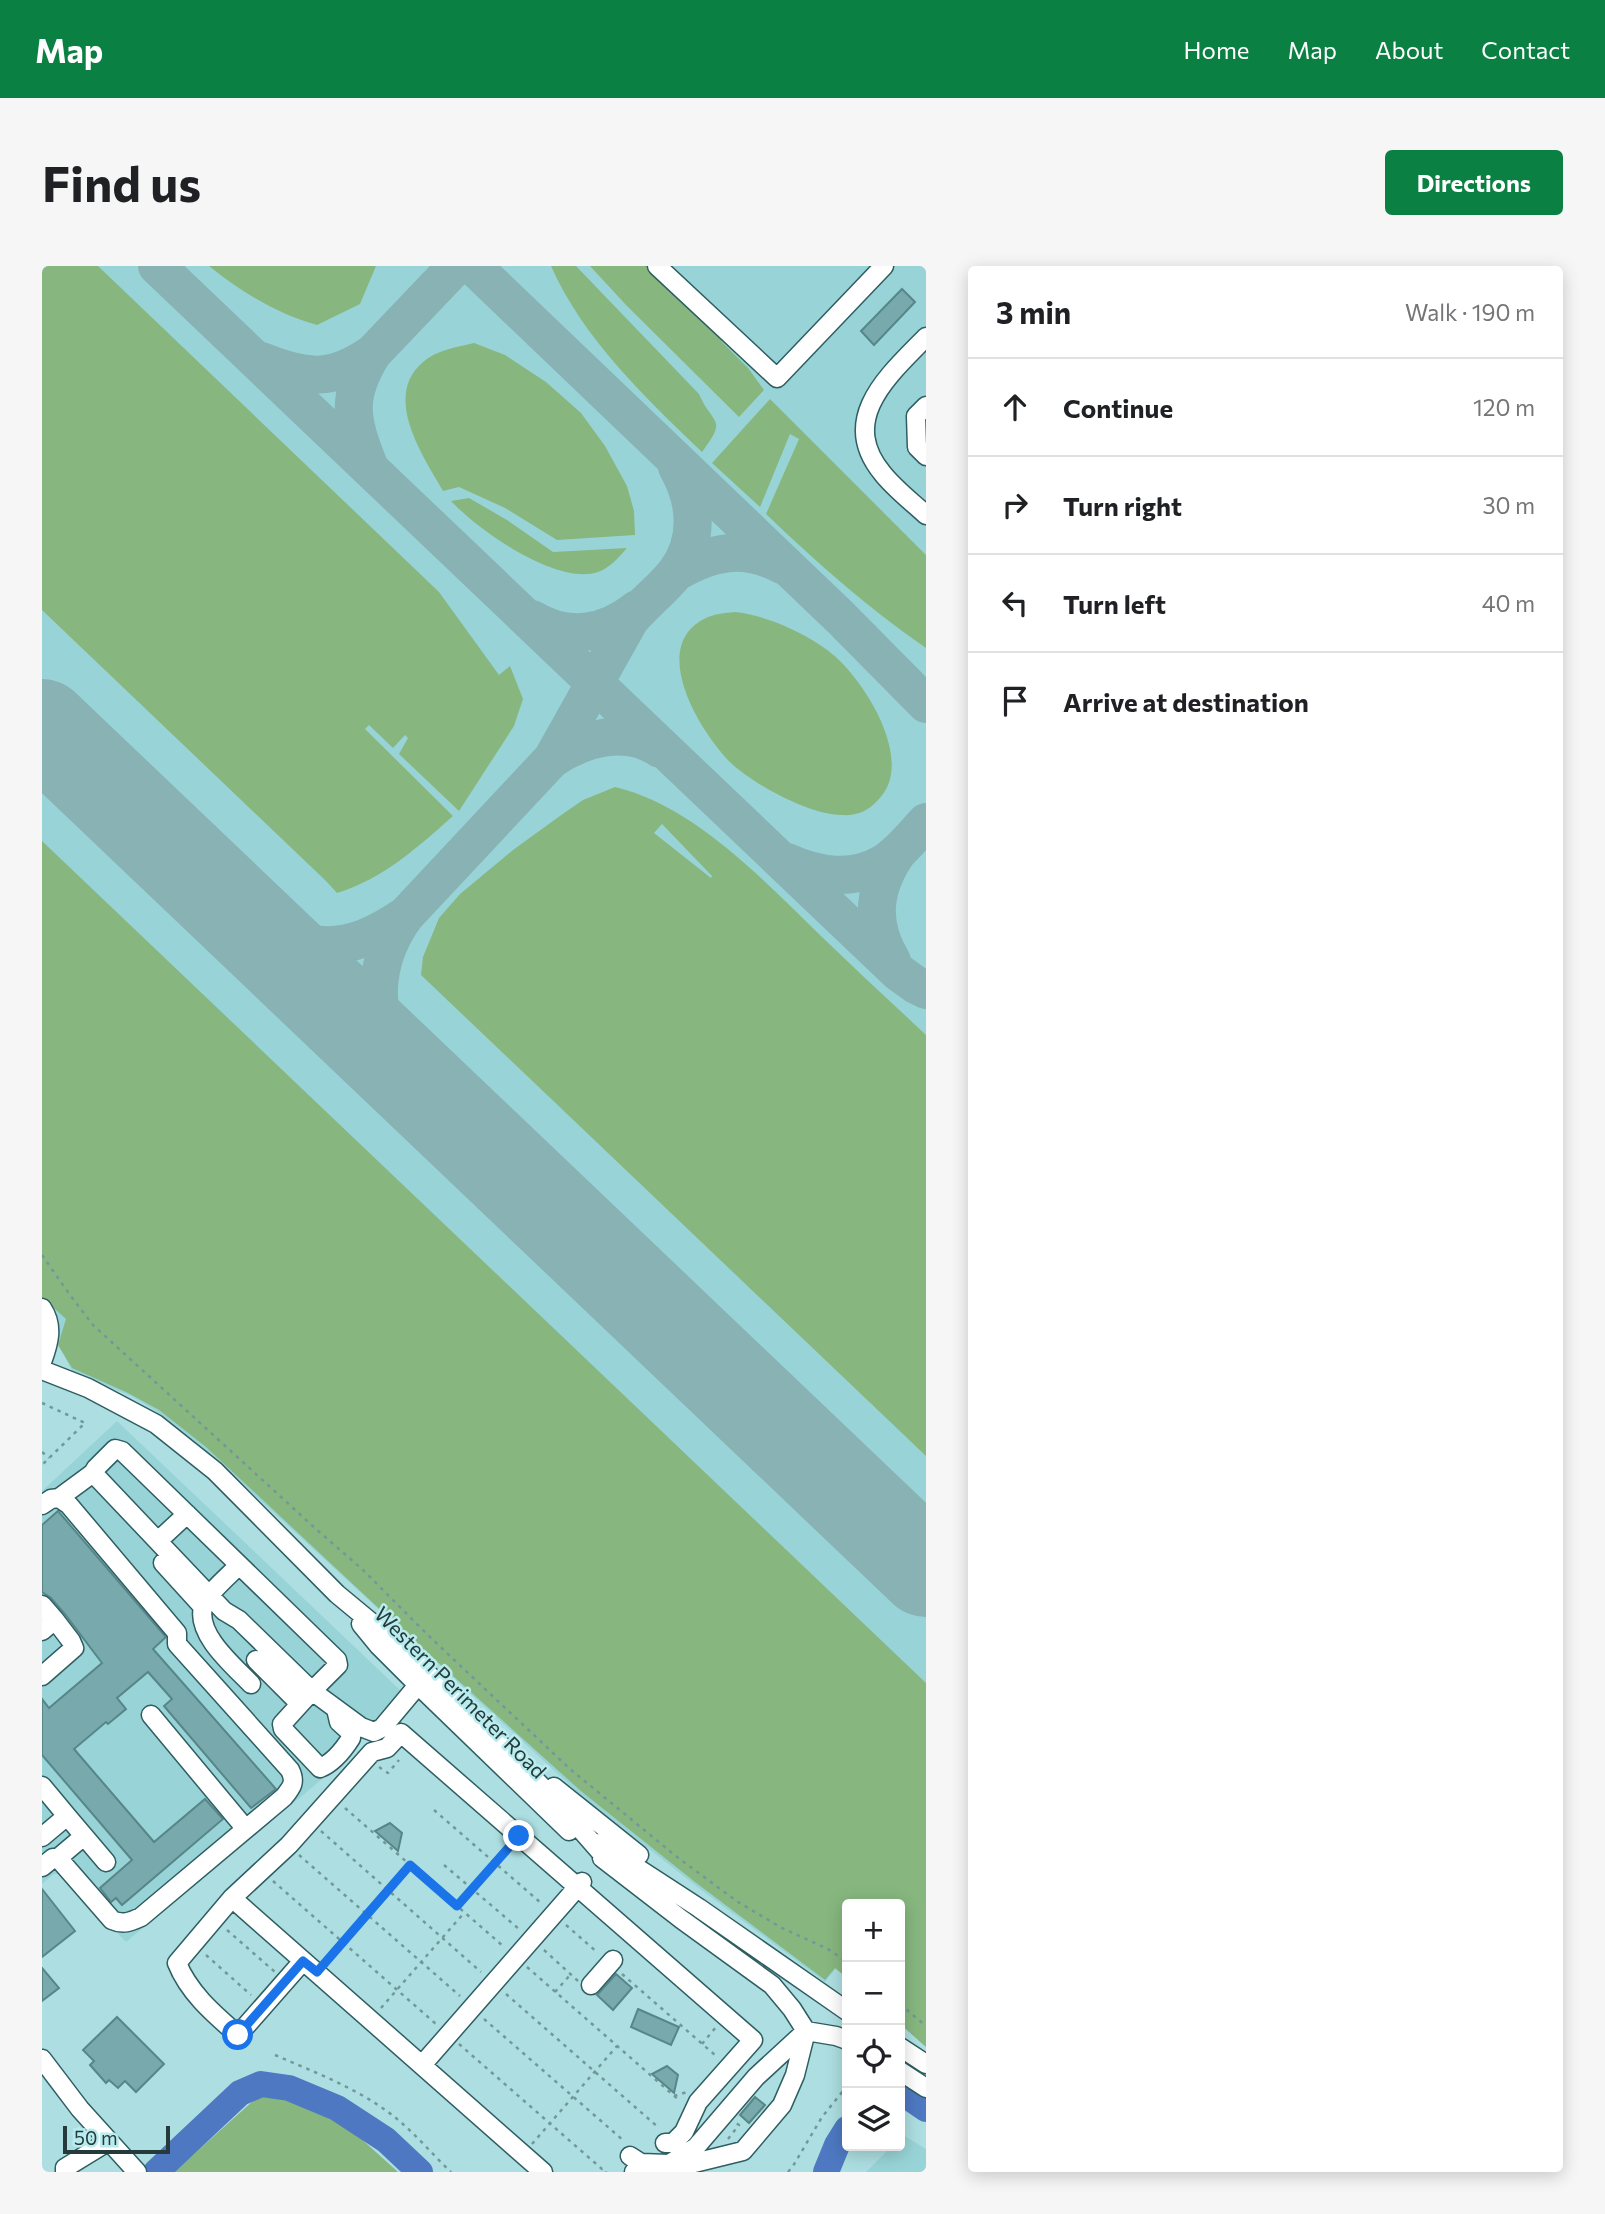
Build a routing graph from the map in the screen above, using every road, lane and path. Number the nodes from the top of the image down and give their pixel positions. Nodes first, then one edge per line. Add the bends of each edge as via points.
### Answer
1 (657, 266) edge
2 (884, 266) edge
3 (926, 337) edge
4 (926, 406) edge
5 (926, 456) edge
6 (926, 515) edge
7 (42, 1255) edge
8 (42, 1308) edge
9 (42, 1362) edge
10 (42, 1370) edge
11 (42, 1403) edge
12 (42, 1452) edge
13 (49, 1458) junction
14 (42, 1465) edge
15 (89, 1476) junction
16 (59, 1498) junction
17 (42, 1505) edge
18 (187, 1514) junction
19 (158, 1541) junction
20 (239, 1565) junction
21 (337, 1594) junction
22 (206, 1601) junction
23 (42, 1605) edge
24 (48, 1625) edge
25 (256, 1660) dead end
26 (42, 1676) edge
27 (251, 1684) dead end
28 (418, 1685) junction
29 (306, 1697) junction
30 (336, 1709) junction
31 (152, 1715) dead end
32 (495, 1739) junction
33 (42, 1786) edge
34 (333, 1802) junction
35 (434, 1810) dead end
36 (67, 1816) junction
37 (556, 1819) junction
38 (316, 1827) dead end
39 (246, 1828) junction
40 (84, 1836) junction
41 (519, 1836) junction
42 (42, 1837) edge
43 (588, 1837) junction
44 (293, 1850) dead end
45 (58, 1858) junction
46 (106, 1863) dead end
47 (495, 1863) junction
48 (611, 1864) junction
49 (410, 1865) junction
50 (444, 1865) dead end
51 (42, 1867) edge
52 (270, 1878) dead end
53 (580, 1884) junction
54 (472, 1889) junction
55 (388, 1891) junction
56 (232, 1898) junction
57 (457, 1906) junction
58 (546, 1908) dead end
59 (699, 1908) junction
60 (464, 1913) junction
61 (367, 1915) junction
62 (560, 1919) dead end
63 (220, 1923) dead end
64 (524, 1934) dead end
65 (442, 1938) junction
66 (343, 1942) junction
67 (198, 1948) dead end
68 (511, 1953) dead end
69 (842, 1959) edge
70 (421, 1962) junction
71 (612, 1962) junction
72 (522, 1963) dead end
73 (310, 1967) junction
74 (571, 1974) dead end
75 (487, 1977) dead end
76 (287, 1980) junction
77 (591, 1985) dead end
78 (499, 1988) dead end
79 (397, 1990) junction
80 (555, 1992) junction
81 (465, 2001) dead end
82 (264, 2005) junction
83 (842, 2008) edge
84 (905, 2008) edge
85 (478, 2013) dead end
86 (370, 2020) junction
87 (926, 2026) edge
88 (441, 2028) dead end
89 (806, 2031) junction
90 (842, 2038) edge
91 (454, 2040) dead end
92 (617, 2046) junction
93 (905, 2050) edge
94 (275, 2055) dead end
95 (715, 2055) dead end
96 (42, 2059) edge
97 (926, 2064) edge
98 (422, 2065) junction
99 (595, 2072) junction
100 (905, 2074) edge
101 (845, 2088) edge
102 (926, 2088) edge
103 (573, 2097) junction
104 (688, 2112) junction
105 (550, 2123) junction
106 (711, 2128) junction
107 (666, 2139) joint
108 (109, 2141) junction
109 (523, 2154) junction
110 (630, 2158) edge
111 (65, 2172) edge
112 (137, 2172) edge
113 (450, 2172) edge
114 (543, 2172) edge
115 (606, 2172) edge
116 (788, 2172) edge

1 - 2 street via 777,378
3 - 6 street via 879,387 869,408 866,431 882,472
4 - 5 street via 916,416 917,447
7 - 69 path via 93,1325 362,1569 570,1769 738,1902
8 - 9 street via 50,1340
10 - 21 street, Western Perimeter Road via 156,1424 215,1471
11 - 13 path via 85,1423
12 - 13 path
13 - 14 path
15 - 16 street
15 - 18 street via 115,1449 122,1451
15 - 19 street
15 - 22 street
16 - 17 street
16 - 39 street via 177,1633 177,1644 291,1771 294,1784 284,1797
18 - 19 street
18 - 20 street
19 - 22 street
20 - 22 street
20 - 29 street via 337,1660 338,1665
21 - 28 street, Western Perimeter Road
21 - 32 street, Western Perimeter Road via 396,1642
22 - 27 street via 204,1625 216,1647
22 - 29 street via 239,1620
23 - 24 street
24 - 26 street via 74,1648
25 - 29 street
28 - 30 street via 379,1730 361,1727
28 - 37 street, Western Perimeter Road
29 - 30 street
29 - 30 street via 283,1721 283,1728 320,1768 351,1738
31 - 39 street
32 - 43 street, Western Perimeter Road
32 - 59 street, Western Perimeter Road
33 - 36 street
34 - 41 street via 372,1752 387,1748 401,1733
34 - 49 path
34 - 56 street
35 - 47 path
36 - 40 street
36 - 42 street
37 - 43 street, Western Perimeter Road
37 - 48 street, Western Perimeter Road
38 - 55 path
39 - 45 street via 141,1917 121,1924 112,1920
40 - 45 street
40 - 46 street
41 - 47 path
41 - 53 street
43 - 48 street, Western Perimeter Road
43 - 59 street, Western Perimeter Road
44 - 61 path
45 - 51 street
47 - 54 path
47 - 58 path
48 - 89 street, Western Perimeter Road via 772,1985
49 - 55 path
49 - 57 path
50 - 54 path
52 - 66 path
53 - 98 street
53 - 104 street via 753,2040
54 - 57 path
54 - 64 path
55 - 61 path
55 - 65 path
56 - 73 street
56 - 82 street via 177,1963 203,2003 238,2035
57 - 60 path
59 - 83 street, Western Perimeter Road
60 - 65 path
60 - 68 path
61 - 66 path
61 - 70 path
62 - 71 path
63 - 76 path
65 - 70 path
65 - 75 path
66 - 73 path
66 - 79 path
67 - 82 path
70 - 79 path
70 - 81 path
71 - 77 street
71 - 95 path
72 - 80 path
73 - 76 street
73 - 86 street
74 - 80 path
76 - 82 street
78 - 99 path
79 - 86 path
79 - 88 path
80 - 92 path
84 - 87 path
85 - 103 path
86 - 98 street
89 - 90 street
89 - 106 street
89 - 110 street via 782,2105 743,2151 674,2168
91 - 105 path
92 - 99 path
92 - 104 path
93 - 97 street
94 - 113 path via 375,2103
96 - 108 street
98 - 109 street
99 - 103 path
99 - 107 path
100 - 102 street
101 - 116 path
103 - 105 path
103 - 110 path
104 - 106 street
104 - 107 street via 684,2132 673,2143
105 - 109 path
105 - 115 path
106 - 110 street via 696,2147 669,2164
108 - 111 street
108 - 112 street
109 - 114 street

